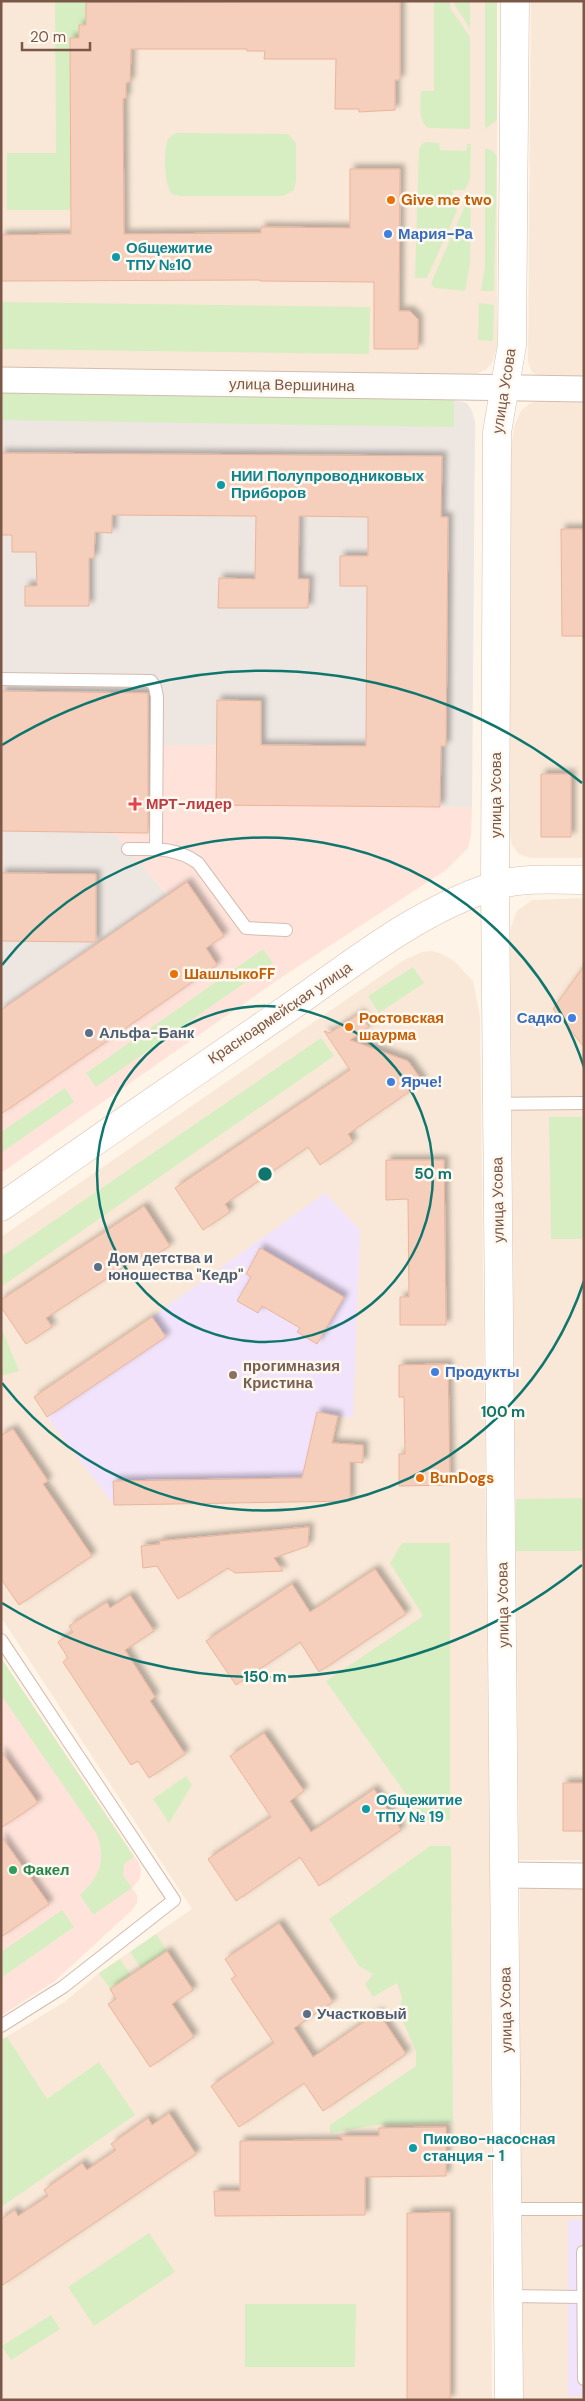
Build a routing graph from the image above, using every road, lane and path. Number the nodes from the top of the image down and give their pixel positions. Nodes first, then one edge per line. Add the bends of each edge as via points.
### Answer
1 (515, 1) edge
2 (1, 380) edge
3 (504, 388) junction
4 (584, 389) edge
5 (1, 679) edge
6 (128, 849) dead end
7 (156, 849) junction
8 (584, 880) edge
9 (495, 886) junction
10 (286, 930) dead end
11 (584, 1102) edge
12 (497, 1104) junction
13 (1, 1207) edge
14 (1, 1640) edge
15 (505, 1875) junction
16 (584, 1876) edge
17 (1, 2026) edge
18 (507, 2209) junction
19 (584, 2209) edge
20 (583, 2252) edge
21 (508, 2296) junction
22 (583, 2298) edge
23 (584, 2379) edge
24 (508, 2400) edge

1 - 3 main road, улица Усова via 512,345
2 - 3 street, улица Вершинина
3 - 4 street, улица Вершинина
3 - 9 main road, улица Усова via 497,432
5 - 7 lane via 151,681 157,697
6 - 7 lane
7 - 10 lane via 188,855 198,863 246,928
8 - 9 main road, Красноармейская улица via 518,881
9 - 12 main road, улица Усова
9 - 13 main road, Красноармейская улица via 461,898 400,932
11 - 12 lane
12 - 15 main road, улица Усова
14 - 17 lane via 174,1900 63,1987
15 - 16 street
15 - 18 main road, улица Усова
18 - 19 lane
18 - 21 main road, улица Усова
20 - 22 lane
21 - 22 lane
21 - 24 main road, улица Усова
22 - 23 lane

